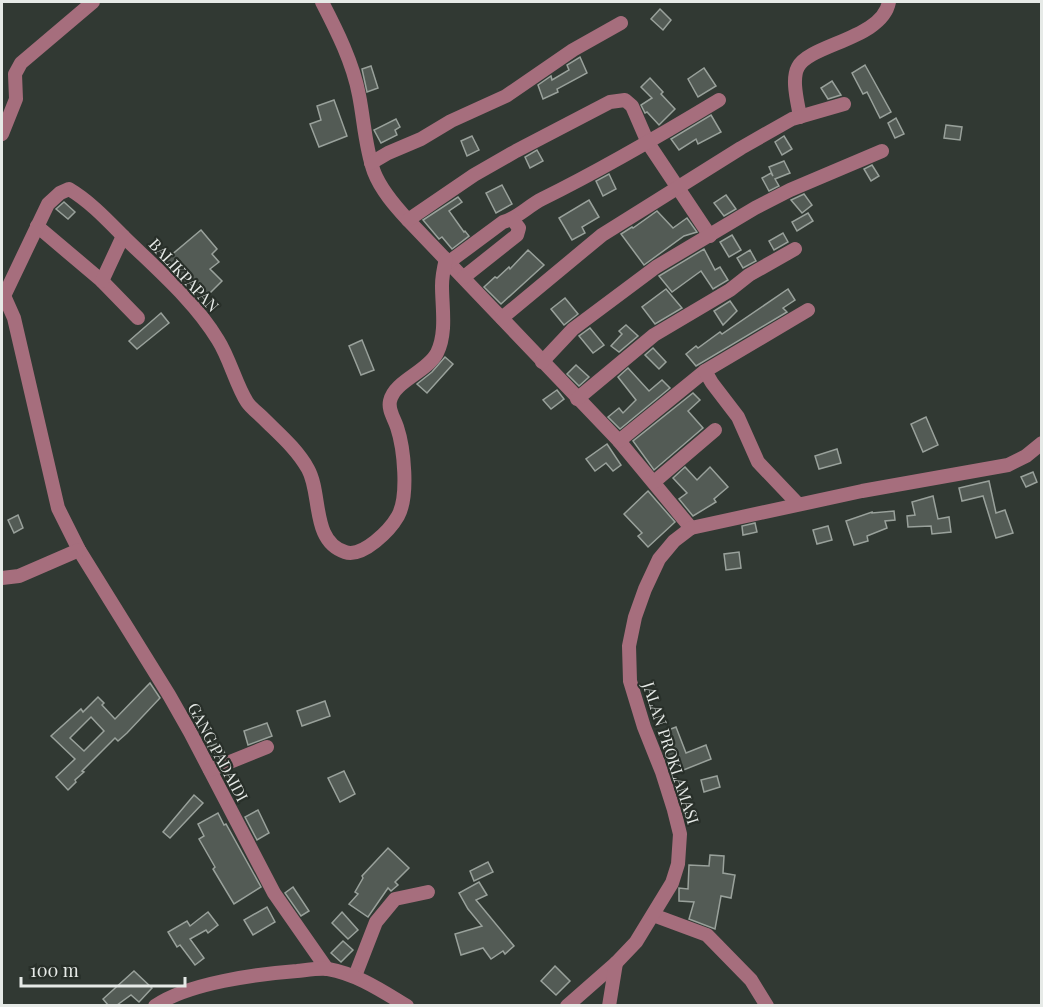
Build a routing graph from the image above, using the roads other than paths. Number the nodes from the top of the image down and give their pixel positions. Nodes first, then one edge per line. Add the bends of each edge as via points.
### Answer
1 (93, 2) edge
2 (322, 2) edge
3 (889, 2) edge
4 (621, 23) dead end
5 (718, 100) dead end
6 (844, 104) dead end
7 (800, 117) junction
8 (2, 134) edge
9 (648, 143) junction
10 (882, 151) dead end
11 (371, 164) junction
12 (679, 188) junction
13 (512, 219) junction
14 (408, 220) junction
15 (37, 226) junction
16 (123, 236) junction
17 (710, 236) junction
18 (795, 249) dead end
19 (447, 260) junction
20 (464, 277) junction
21 (102, 281) junction
22 (3, 294) edge
23 (807, 310) dead end
24 (138, 318) dead end
25 (502, 318) junction
26 (542, 362) junction
27 (705, 371) junction
28 (577, 399) junction
29 (715, 430) dead end
30 (618, 441) junction
31 (1041, 443) edge
32 (654, 482) junction
33 (798, 504) junction
34 (691, 528) junction
35 (79, 550) junction
36 (2, 578) edge
37 (267, 747) dead end
38 (210, 770) junction
39 (428, 892) dead end
40 (653, 915) junction
41 (616, 963) junction
42 (327, 969) junction
43 (355, 976) junction
44 (155, 1005) edge
45 (407, 1005) edge
46 (567, 1005) edge
47 (609, 1005) edge
48 (767, 1005) edge

1 - 8 street via 21,63 15,74 16,99
2 - 11 street via 339,36 359,94
3 - 7 street via 888,9 865,30 797,67
4 - 11 street via 506,96
5 - 9 street
6 - 7 street
7 - 12 street via 741,148
9 - 12 street
9 - 13 street via 538,201
9 - 14 street via 632,106 617,100 474,175
10 - 17 street via 790,190
11 - 14 street via 389,197
12 - 17 street
12 - 25 street via 602,236
13 - 19 street
13 - 20 street via 519,228 517,235
14 - 19 street
15 - 16 street, BALIKPAPAN via 48,204 69,189
15 - 21 street
15 - 22 street, BALIKPAPAN
16 - 19 street, BALIKPAPAN via 203,317 248,404 293,448 309,470 324,533 333,545 356,554 371,546 398,515 403,500 399,438 390,406 394,392 436,355
16 - 21 street
17 - 26 street via 656,267 573,329
18 - 28 street via 654,335
19 - 20 street
20 - 25 street
21 - 24 street
22 - 35 street, GANG PADAIDI via 14,318 58,508
23 - 27 street
25 - 26 street
26 - 28 street
27 - 30 street
27 - 33 street via 738,417 758,462
28 - 30 street
29 - 32 street
30 - 32 street
31 - 33 street, JALAN PROKLAMASI via 1008,465
32 - 34 street
33 - 34 street, JALAN PROKLAMASI
34 - 40 street, JALAN PROKLAMASI via 659,559 642,598 629,646 630,681 680,834 672,884
35 - 36 street via 19,576
35 - 38 street, GANG PADAIDI via 170,695
37 - 38 street
38 - 42 street, GANG PADAIDI via 274,893
39 - 43 street via 395,899 376,922
40 - 41 street, JALAN PROKLAMASI via 636,942
40 - 48 street via 707,934 751,980
41 - 46 street, JALAN PROKLAMASI
41 - 47 street
42 - 43 street
42 - 44 street via 262,974 183,991
43 - 45 street

